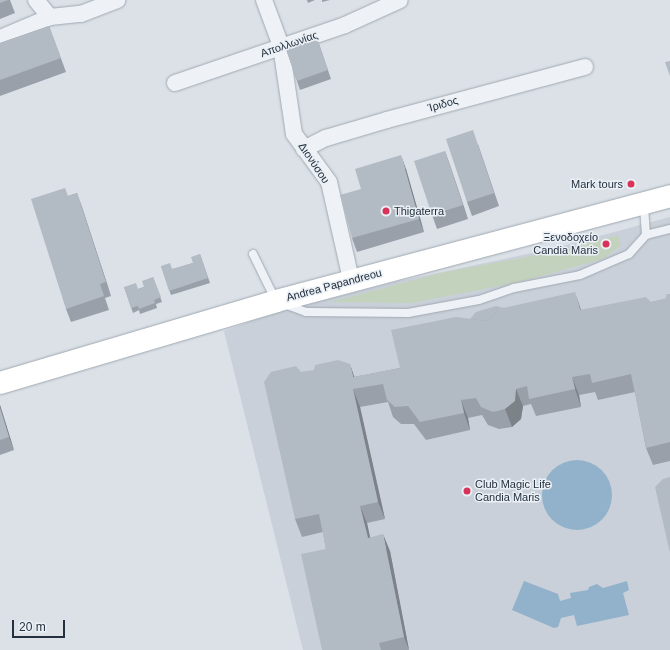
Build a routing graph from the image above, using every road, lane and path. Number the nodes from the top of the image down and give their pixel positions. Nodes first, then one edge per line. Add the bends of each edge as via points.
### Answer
1 (36, 0) edge
2 (117, 0) edge
3 (264, 0) edge
4 (400, 0) edge
5 (50, 17) junction
6 (0, 38) edge
7 (281, 46) junction
8 (585, 67) dead end
9 (175, 83) dead end
10 (304, 149) junction
11 (670, 196) edge
12 (644, 203) junction
13 (670, 229) edge
14 (646, 235) junction
15 (253, 254) dead end
16 (352, 280) junction
17 (276, 301) junction
18 (0, 383) edge

1 - 5 street
2 - 5 street via 82,14
3 - 7 street, Διονύσου
4 - 7 street, Απολλωνίας via 345,25
5 - 6 street
7 - 9 street, Απολλωνίας
7 - 10 street, Διονύσου via 290,117 294,134
8 - 10 street, Ίριδος via 387,120 326,138
10 - 16 street, Διονύσου via 329,182
11 - 12 main road, Andrea Papandreou
12 - 14 lane
12 - 16 main road, Andrea Papandreou
13 - 14 lane
14 - 17 lane via 629,254 580,275 514,288 479,300 408,313 306,312
15 - 17 lane
16 - 17 main road, Andrea Papandreou
17 - 18 main road, Andrea Papandreou

